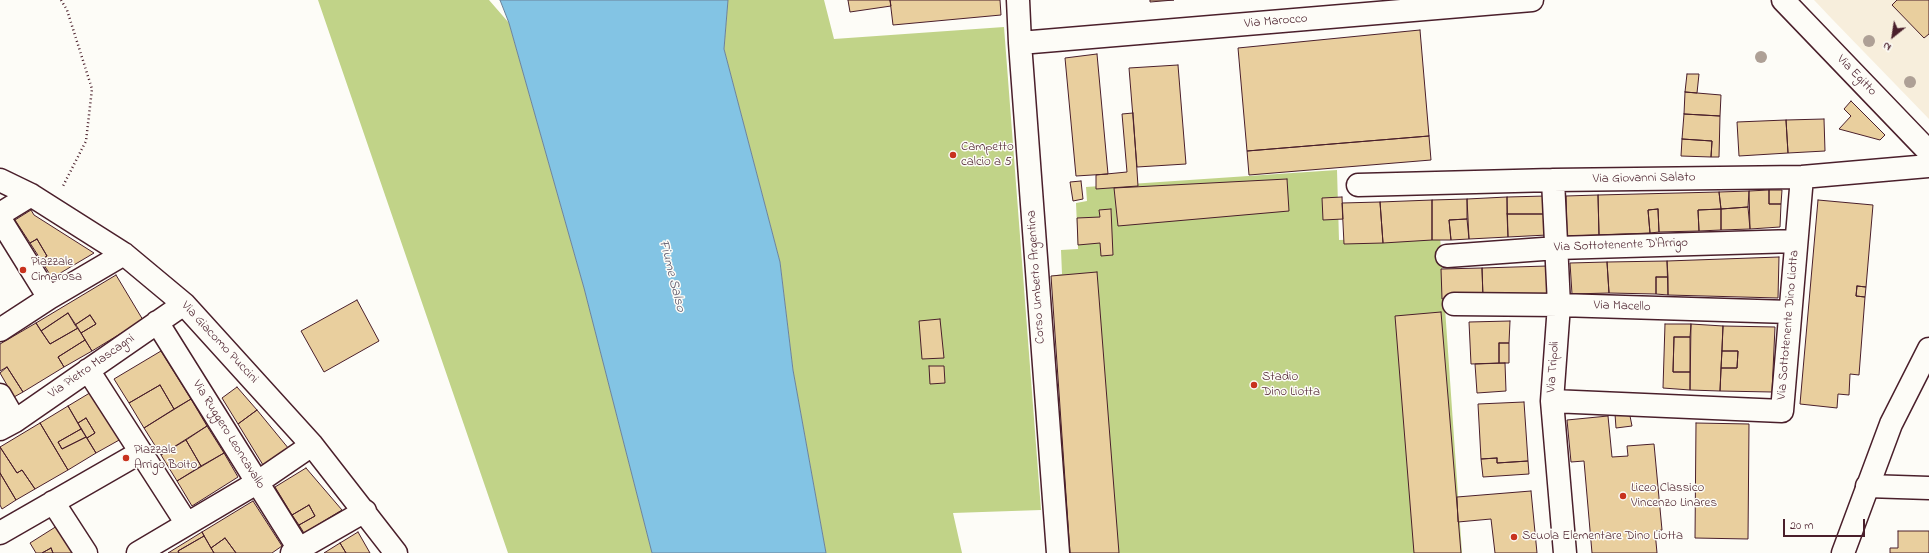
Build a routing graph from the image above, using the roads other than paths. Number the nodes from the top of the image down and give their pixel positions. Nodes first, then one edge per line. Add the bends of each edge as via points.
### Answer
1 (1018, 0) edge
2 (1532, 0) edge
3 (1783, 0) edge
4 (1020, 43) junction
5 (1929, 152) edge
6 (1929, 166) edge
7 (1802, 177) junction
8 (0, 180) edge
9 (1553, 180) junction
10 (1358, 185) dead end
11 (31, 195) junction
12 (0, 214) edge
13 (0, 219) edge
14 (1796, 241) junction
15 (1557, 248) junction
16 (124, 254) junction
17 (1447, 256) dead end
18 (50, 298) junction
19 (184, 304) junction
20 (1454, 304) dead end
21 (1559, 305) junction
22 (1790, 312) junction
23 (157, 322) junction
24 (0, 330) edge
25 (1929, 349) edge
26 (88, 370) junction
27 (0, 395) edge
28 (1552, 401) junction
29 (8, 425) edge
30 (312, 445) junction
31 (141, 452) junction
32 (258, 482) junction
33 (1867, 486) junction
34 (1929, 488) edge
35 (53, 502) junction
36 (365, 511) junction
37 (187, 524) junction
38 (0, 533) edge
39 (296, 551) edge
40 (86, 553) edge
41 (138, 553) edge
42 (396, 553) edge
43 (1058, 553) edge
44 (1565, 553) edge
45 (1843, 553) edge

1 - 4 street, Corso Umberto Argentina
2 - 4 street, Via Marocco
3 - 5 street, Via Egitto
4 - 43 street, Corso Umberto Argentina
6 - 7 street, Via Giovanni Salato
7 - 9 street, Via Giovanni Salato
7 - 14 street, Via Sottotenente Dino Liotta
8 - 11 street, Via Giacomo Puccini
9 - 10 street, Via Giovanni Salato
9 - 15 street, Via Tripoli
11 - 12 street
11 - 16 street, Via Giacomo Puccini
13 - 18 street
14 - 15 street, Via Sottotenente D'Arrigo
14 - 22 street, Via Sottotenente Dino Liotta
15 - 17 street, Via Sottotenente D'Arrigo
15 - 21 street, Via Tripoli
16 - 18 street
16 - 19 street, Via Giacomo Puccini
18 - 24 street
19 - 23 street, Via Pietro Mascagni
19 - 30 street, Via Giacomo Puccini
20 - 21 street, Via Macello
21 - 22 street, Via Macello
21 - 28 street, Via Tripoli
22 - 28 street, Via Sottotenente Dino Liotta via 1782,411
23 - 26 street, Via Pietro Mascagni
23 - 32 street, Via Ruggero Leoncavallo
25 - 33 street via 1891,424
26 - 29 street, Via Pietro Mascagni
26 - 31 street
27 - 29 street
28 - 44 street, Via Tripoli
30 - 32 street
30 - 36 street, Via Giacomo Puccini
31 - 35 street
31 - 37 street
32 - 37 street
32 - 39 street, Via Ruggero Leoncavallo
33 - 34 street
33 - 45 street
35 - 38 street
35 - 40 street
36 - 39 street
36 - 42 street, Via Giacomo Puccini
37 - 41 street

